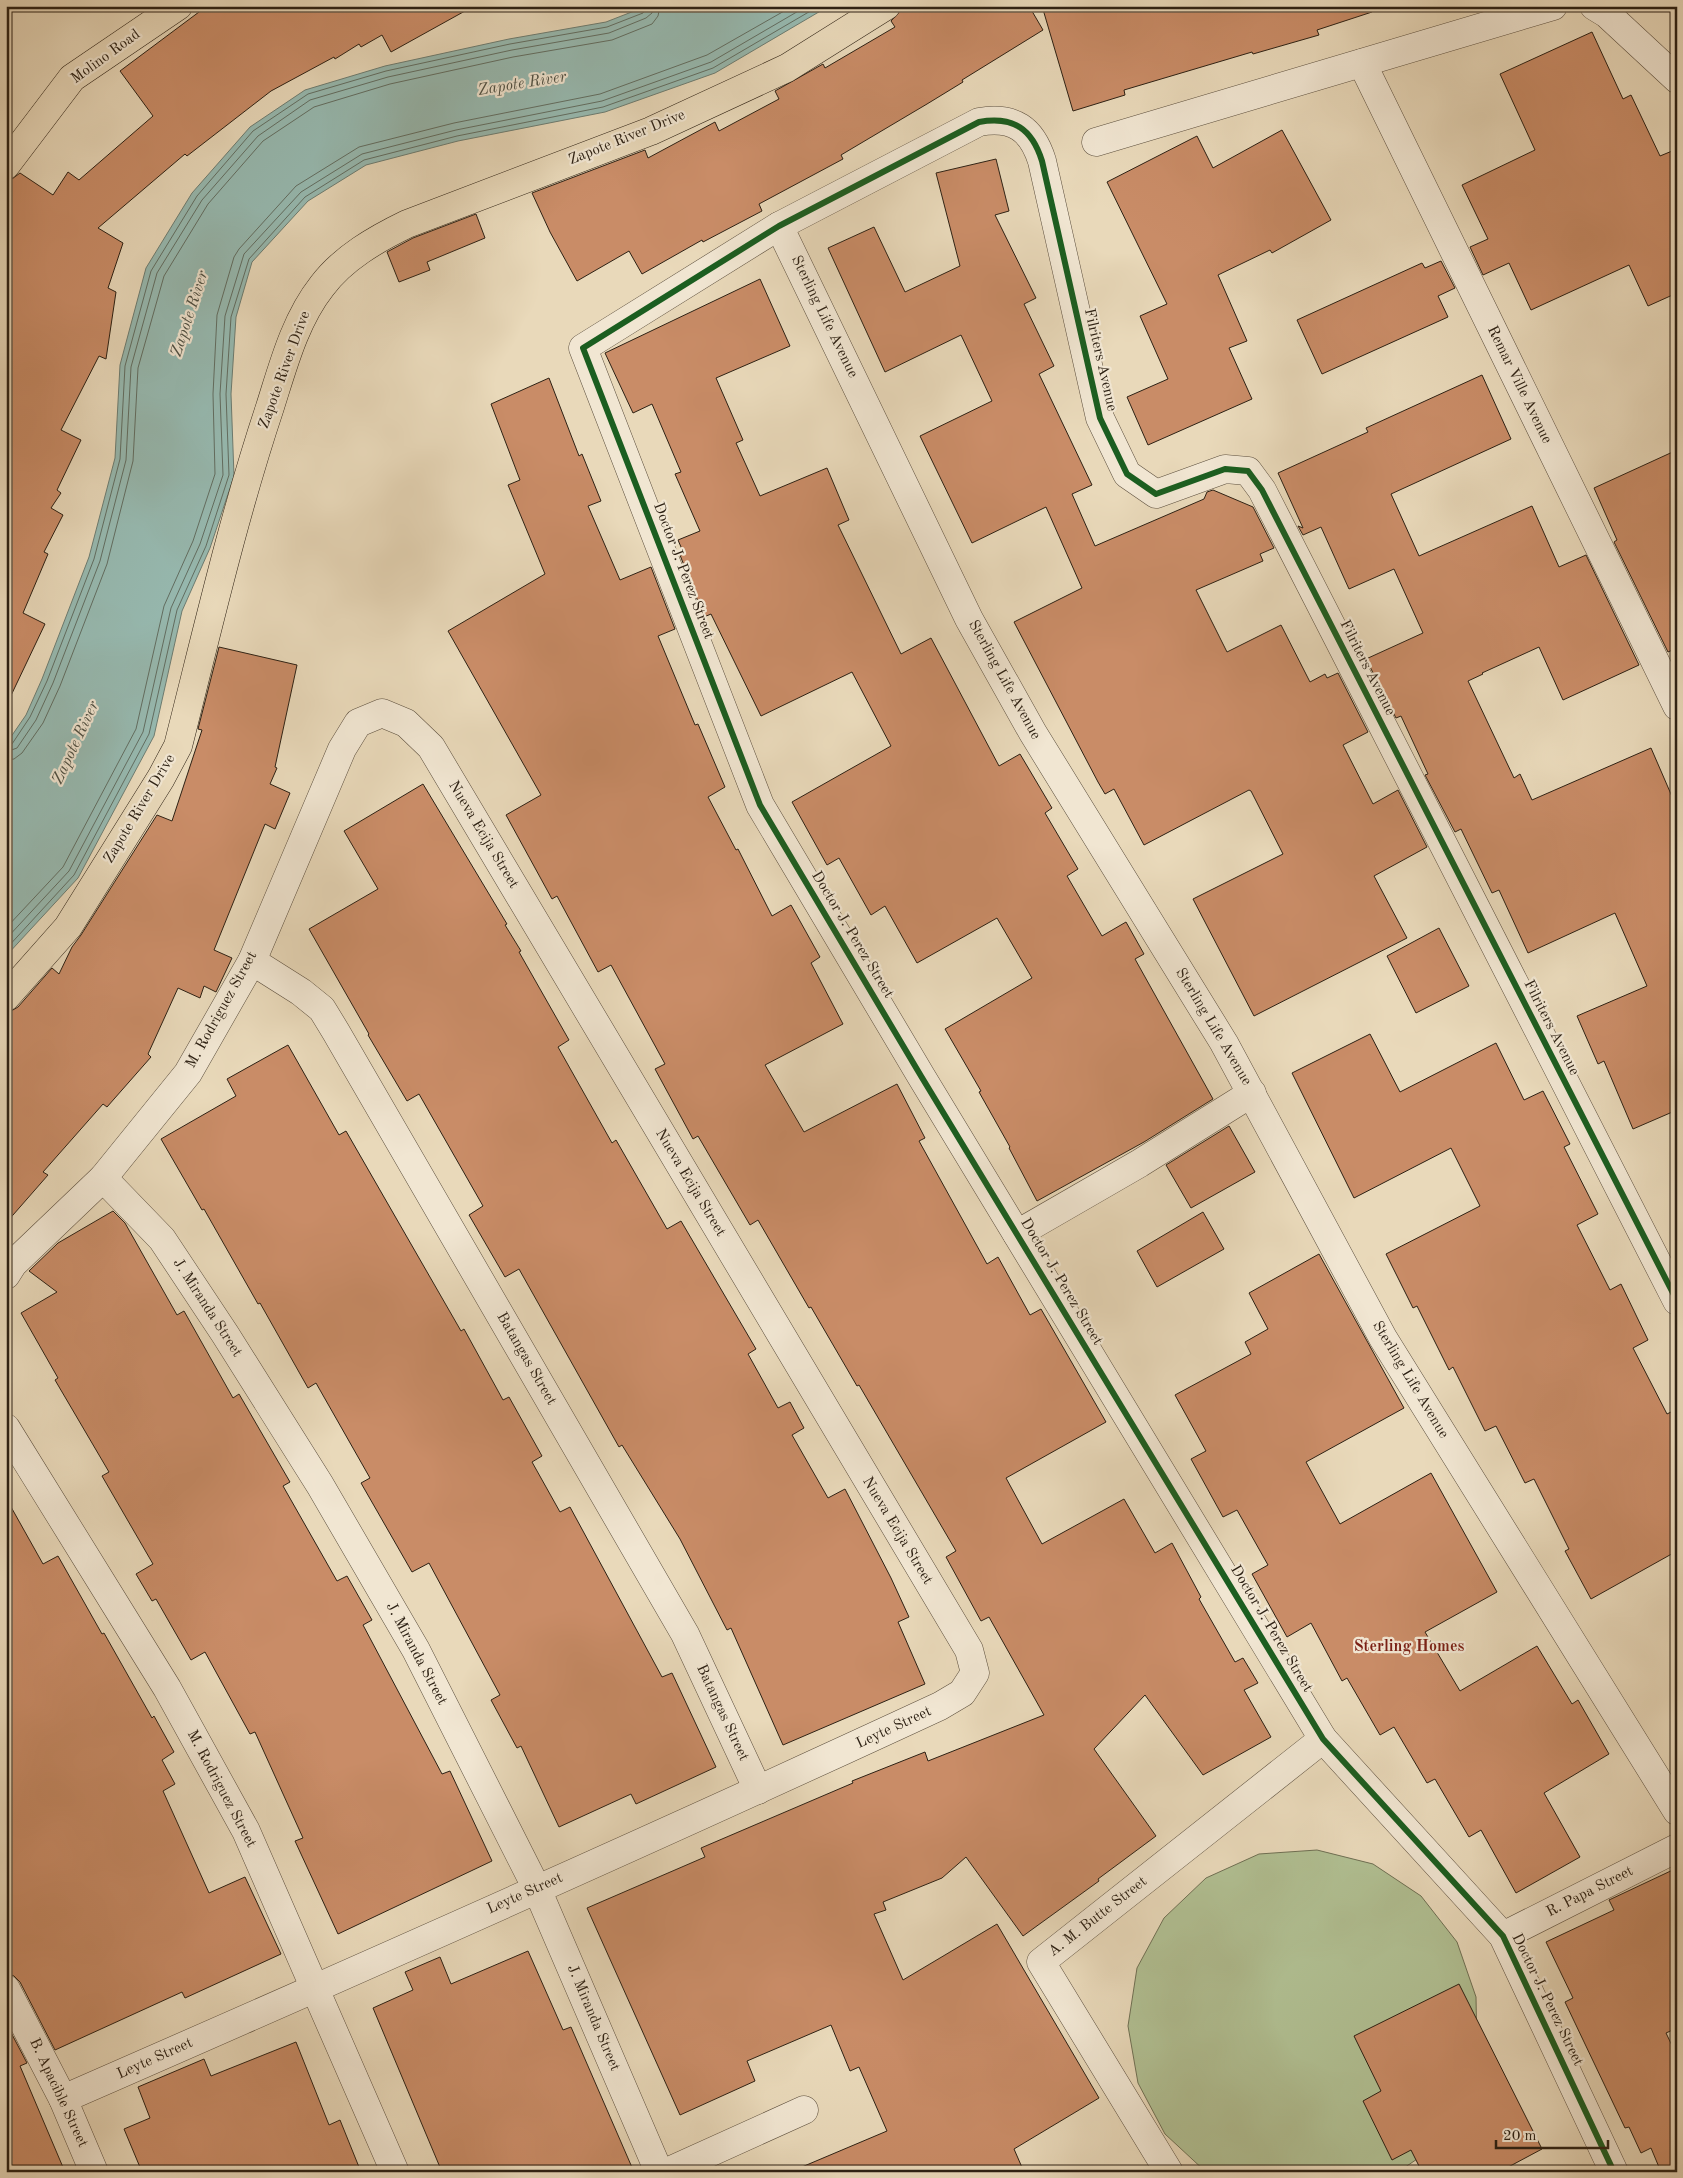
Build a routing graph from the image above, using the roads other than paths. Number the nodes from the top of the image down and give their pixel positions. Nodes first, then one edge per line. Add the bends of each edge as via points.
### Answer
1 (178, 6) edge
2 (886, 6) edge
3 (1553, 6) edge
4 (1601, 10) edge
5 (1362, 63) junction
6 (1677, 79) edge
7 (1096, 142) dead end
8 (6, 165) edge
9 (779, 226) junction
10 (1677, 706) edge
11 (382, 713) joint
12 (252, 960) junction
13 (6, 997) edge
14 (1252, 1093) junction
15 (103, 1178) junction
16 (1017, 1234) junction
17 (6, 1275) edge
18 (1677, 1301) edge
19 (6, 1428) edge
20 (975, 1673) joint
21 (1323, 1739) junction
22 (758, 1790) junction
23 (1677, 1811) edge
24 (1677, 1848) edge
25 (537, 1889) junction
26 (1503, 1936) junction
27 (316, 1988) junction
28 (6, 1989) edge
29 (63, 2099) junction
30 (804, 2110) dead end
31 (94, 2172) edge
32 (395, 2172) edge
33 (659, 2172) edge
34 (667, 2172) edge
35 (1169, 2172) edge
36 (1614, 2172) edge

1 - 8 main road, Molino Road via 72,78
2 - 13 main road, Zapote River Drive via 787,68 651,130 379,237 322,285 305,311 284,364 247,475 178,746 68,927
3 - 5 street
4 - 6 street
5 - 7 street
5 - 10 street, Remar Ville Avenue
9 - 14 street, Sterling Life Avenue via 969,619 1033,733
9 - 16 street, Doctor J. Perez Street via 583,348 760,804
9 - 18 street, Filriters Avenue via 979,122 1009,121 1023,128 1036,143 1100,418 1128,474 1156,494 1225,469 1248,471 1262,490
11 - 12 street, M. Rodriguez Street via 358,723 342,749
11 - 20 street, Nueva Ecija Street via 406,723 431,747 969,1650
12 - 15 street, M. Rodriguez Street via 188,1073
12 - 22 street, Batangas Street via 322,1009 685,1634
14 - 16 street
14 - 23 street, Sterling Life Avenue via 1383,1338
15 - 17 street, M. Rodriguez Street via 13,1264
15 - 25 street, J. Miranda Street via 162,1239 320,1485 416,1650
16 - 21 street, Doctor J. Perez Street
19 - 27 street, M. Rodriguez Street via 168,1688 246,1831
20 - 22 street, Leyte Street via 962,1694 940,1706
21 - 26 street, Doctor J. Perez Street
21 - 35 street, A. M. Butte Street via 1041,1962
22 - 25 street, Leyte Street
24 - 26 street, R. Papa Street
25 - 27 street, Leyte Street
25 - 33 street, J. Miranda Street
26 - 36 street, Doctor J. Perez Street
27 - 29 street, Leyte Street
27 - 32 street, M. Rodriguez Street
28 - 29 street, B. Apacible Street
29 - 31 street, B. Apacible Street
30 - 34 street

